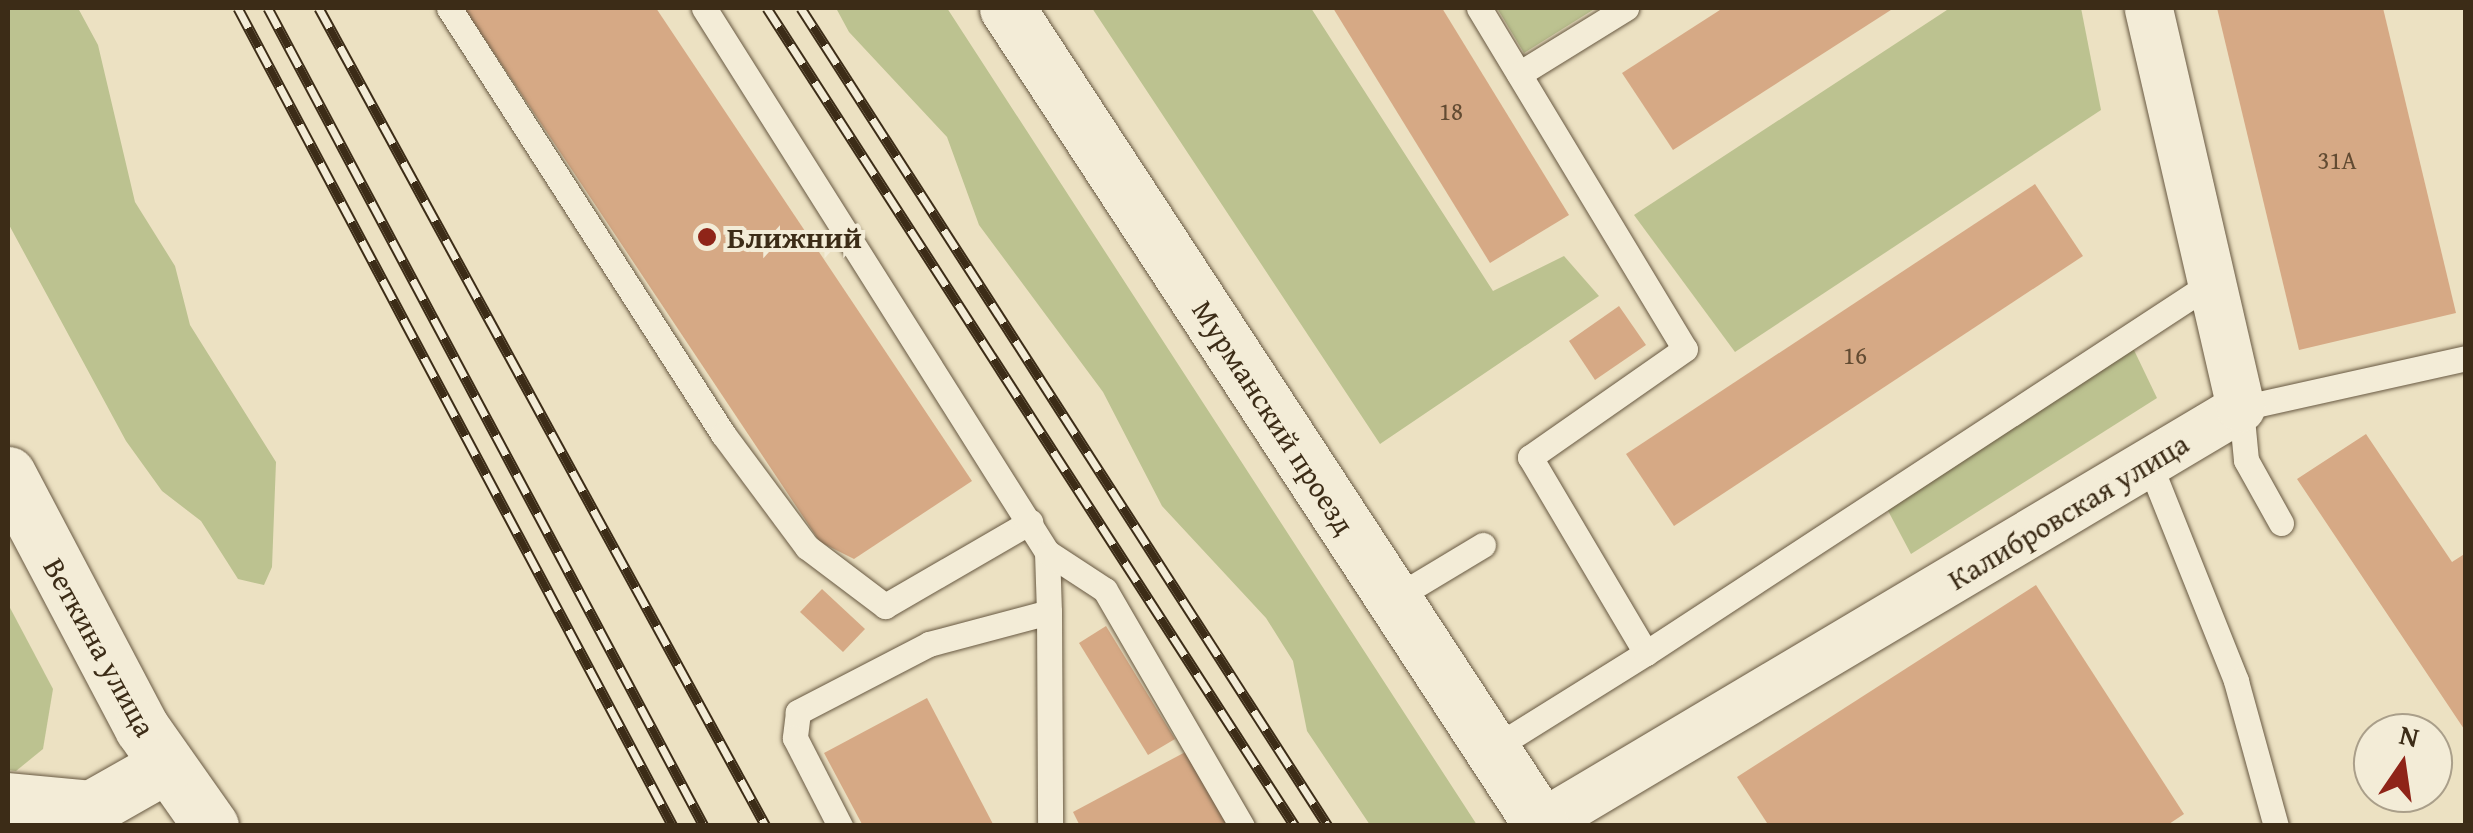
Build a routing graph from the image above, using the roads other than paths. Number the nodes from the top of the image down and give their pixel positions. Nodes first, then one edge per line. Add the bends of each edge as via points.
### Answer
1 (449, 8) edge
2 (704, 8) edge
3 (1007, 8) edge
4 (1478, 8) edge
5 (1626, 8) edge
6 (2149, 8) edge
7 (1519, 74) junction
8 (2213, 282) junction
9 (2466, 358) edge
10 (2242, 408) junction
11 (2149, 462) junction
12 (8, 474) edge
13 (1030, 522) junction
14 (2281, 523) dead end
15 (1483, 546) dead end
16 (1048, 552) junction
17 (1393, 598) junction
18 (1049, 612) junction
19 (1646, 653) junction
20 (1491, 750) junction
21 (168, 765) junction
22 (8, 800) edge
23 (1541, 825) edge
24 (211, 826) edge
25 (840, 826) edge
26 (1050, 826) edge
27 (1242, 826) edge
28 (2276, 826) edge

1 - 13 lane via 724,434 807,547 885,606
2 - 13 lane
3 - 17 street, Мурманский проезд
4 - 7 lane
5 - 7 lane
6 - 8 street
7 - 19 lane via 1686,349 1530,457
8 - 10 street
8 - 19 lane
9 - 10 lane
10 - 11 street, Калибровская улица
10 - 14 lane via 2246,460
11 - 23 street, Калибровская улица
11 - 28 lane via 2236,681
12 - 21 street, Веткина улица
13 - 16 lane
15 - 17 lane
16 - 18 lane
16 - 27 lane via 1105,590
17 - 20 street, Мурманский проезд
18 - 25 lane via 929,644 798,712 795,738
18 - 26 lane
19 - 20 lane
20 - 23 street, Мурманский проезд
21 - 22 street, Веткина улица via 92,808
21 - 24 street, Веткина улица

